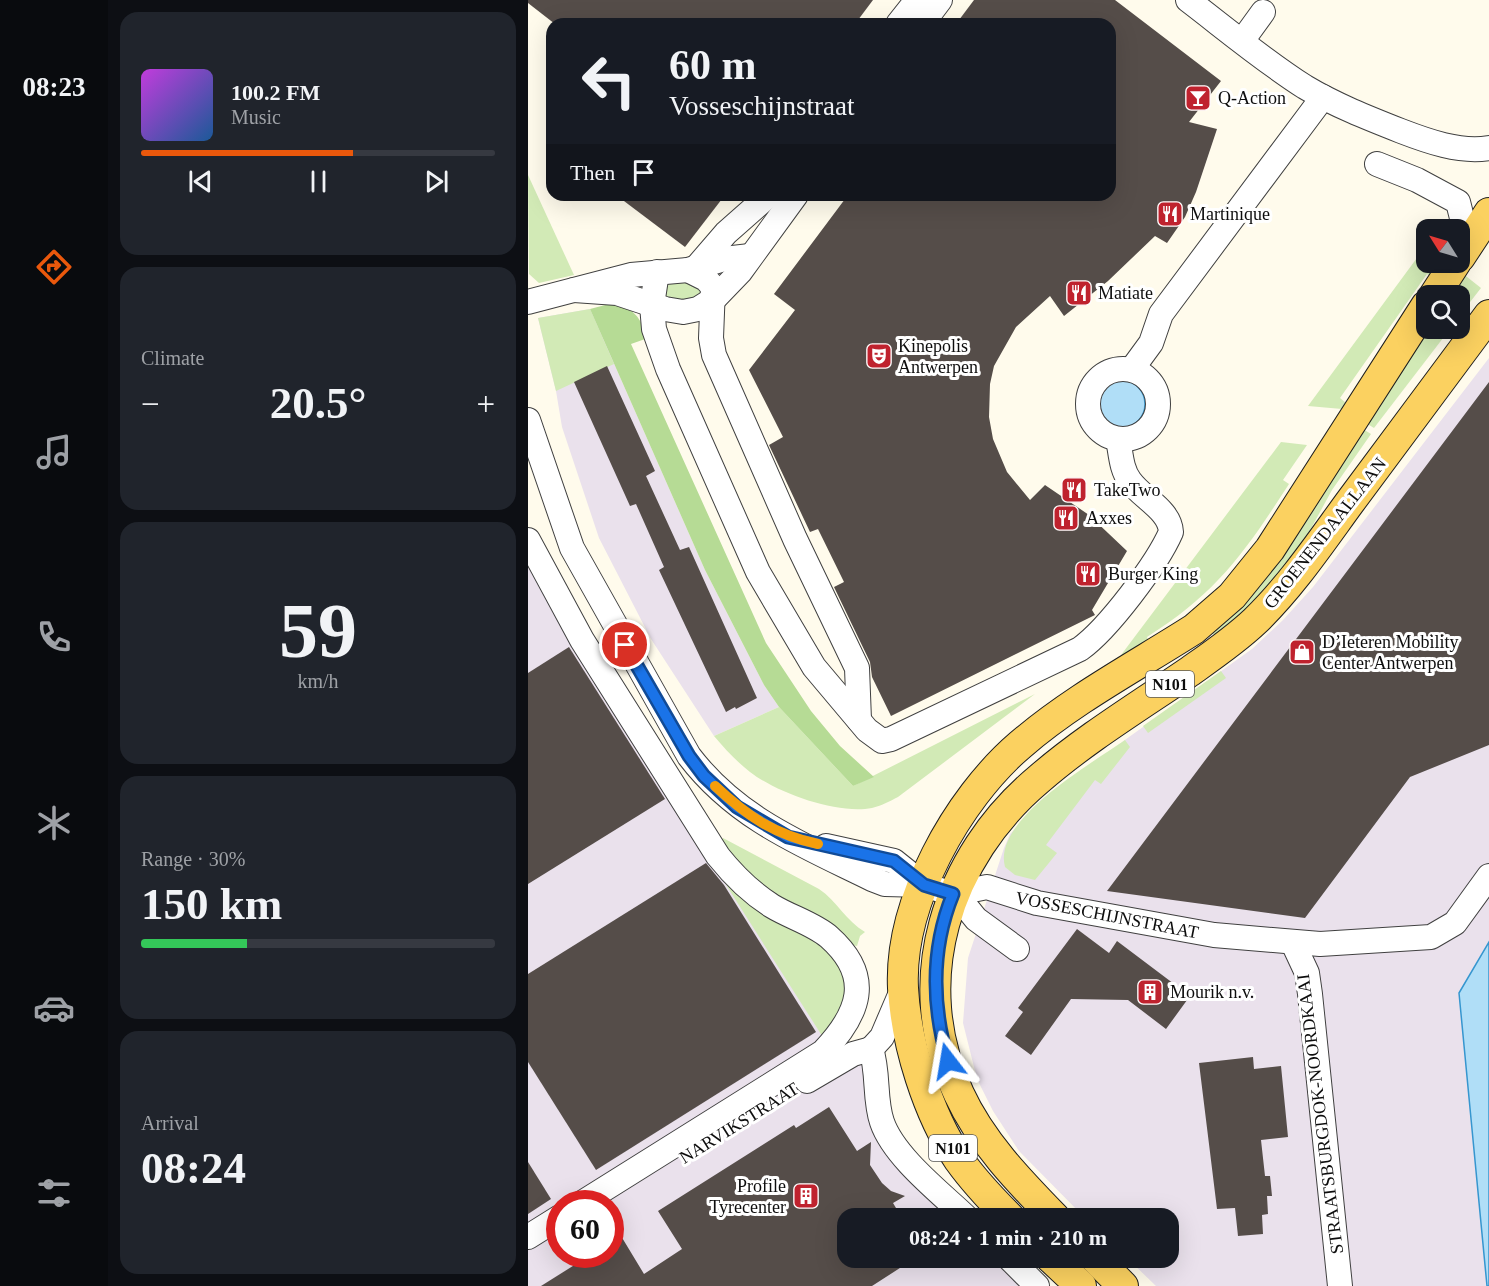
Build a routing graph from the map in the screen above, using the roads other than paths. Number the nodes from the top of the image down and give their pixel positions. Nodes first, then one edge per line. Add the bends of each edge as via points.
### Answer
1 (917, 0) edge
2 (940, 0) edge
3 (1188, 0) edge
4 (1263, 12) dead end
5 (903, 18) edge
6 (926, 18) edge
7 (1242, 41) junction
8 (1323, 97) junction
9 (1489, 148) edge
10 (1377, 164) dead end
11 (762, 201) edge
12 (791, 201) edge
13 (1489, 213) edge
14 (1459, 219) edge
15 (1470, 241) edge
16 (750, 256) junction
17 (691, 270) junction
18 (657, 272) junction
19 (574, 290) junction
20 (714, 299) junction
21 (528, 302) edge
22 (652, 305) junction
23 (1489, 315) edge
24 (1416, 321) edge
25 (1132, 369) junction
26 (528, 420) edge
27 (1118, 440) junction
28 (528, 540) edge
29 (859, 720) junction
30 (1489, 876) edge
31 (924, 885) junction
32 (953, 894) junction
33 (1293, 943) junction
34 (1017, 949) dead end
35 (903, 988) junction
36 (871, 1049) junction
37 (603, 1190) edge
38 (624, 1194) edge
39 (957, 1208) edge
40 (1000, 1208) edge
41 (1046, 1208) edge
42 (546, 1226) edge
43 (528, 1237) edge
44 (546, 1243) edge
45 (528, 1254) edge
46 (1019, 1268) edge
47 (1062, 1268) edge
48 (1105, 1268) edge
49 (1037, 1286) edge
50 (1081, 1286) edge
51 (1123, 1286) edge
52 (1340, 1286) edge

1 - 5 street
2 - 6 street
3 - 7 street
4 - 7 street
7 - 8 street
8 - 9 street via 1424,140 1478,150
8 - 25 street via 1161,314 1151,343
10 - 14 street via 1458,201
11 - 17 street
12 - 16 street
13 - 15 main road
16 - 17 street
16 - 20 street
17 - 18 street
17 - 20 street via 713,287
18 - 19 street via 631,274
18 - 22 street
19 - 21 street
19 - 22 street via 617,293
20 - 22 street via 698,309 682,312
20 - 29 street via 714,355 857,668
22 - 29 street via 654,329 668,369 758,572 814,667
23 - 32 main road, GROENENDAALLAAN / N101 via 1312,556 1271,605 1222,648 1037,780 997,823
24 - 31 main road, GROENENDAALLAAN / N101 via 1252,573 1194,629 1052,720 1020,745 962,810
25 - 27 street via 1149,379 1158,406 1145,431 1137,437
25 - 27 street via 1104,374 1096,380 1088,397 1087,407 1094,425
26 - 31 street, VOSSESCHIJNSTRAAT via 572,548 704,776 737,807 788,837 894,861
27 - 29 street via 1123,469 1130,482 1169,520 1170,532 1094,639 891,739 882,741 874,737
28 - 37 street, NARVIKSTRAAT via 582,640 718,856 738,881 772,906 828,936 854,968 858,996 846,1028 823,1052
30 - 33 street, VOSSESCHIJNSTRAAT via 1455,923 1431,937 1370,943
31 - 32 street, VOSSESCHIJNSTRAAT
31 - 35 main road, N101 via 908,942
32 - 33 street, VOSSESCHIJNSTRAAT via 987,887 1011,897 1072,910 1214,935
32 - 34 street via 976,919
32 - 41 main road, N101 via 936,956 942,1043 959,1094 978,1126 998,1156
33 - 52 street, STRAATSBURGDOK-NOORDKAAI via 1307,973 1310,994
35 - 36 street via 882,1037
35 - 40 main road, N101 via 916,1066 958,1158
36 - 38 street, NARVIKSTRAAT via 836,1064
36 - 39 street via 882,1122 890,1138
42 - 43 street
44 - 45 street
46 - 49 street
47 - 50 main road
48 - 51 main road

